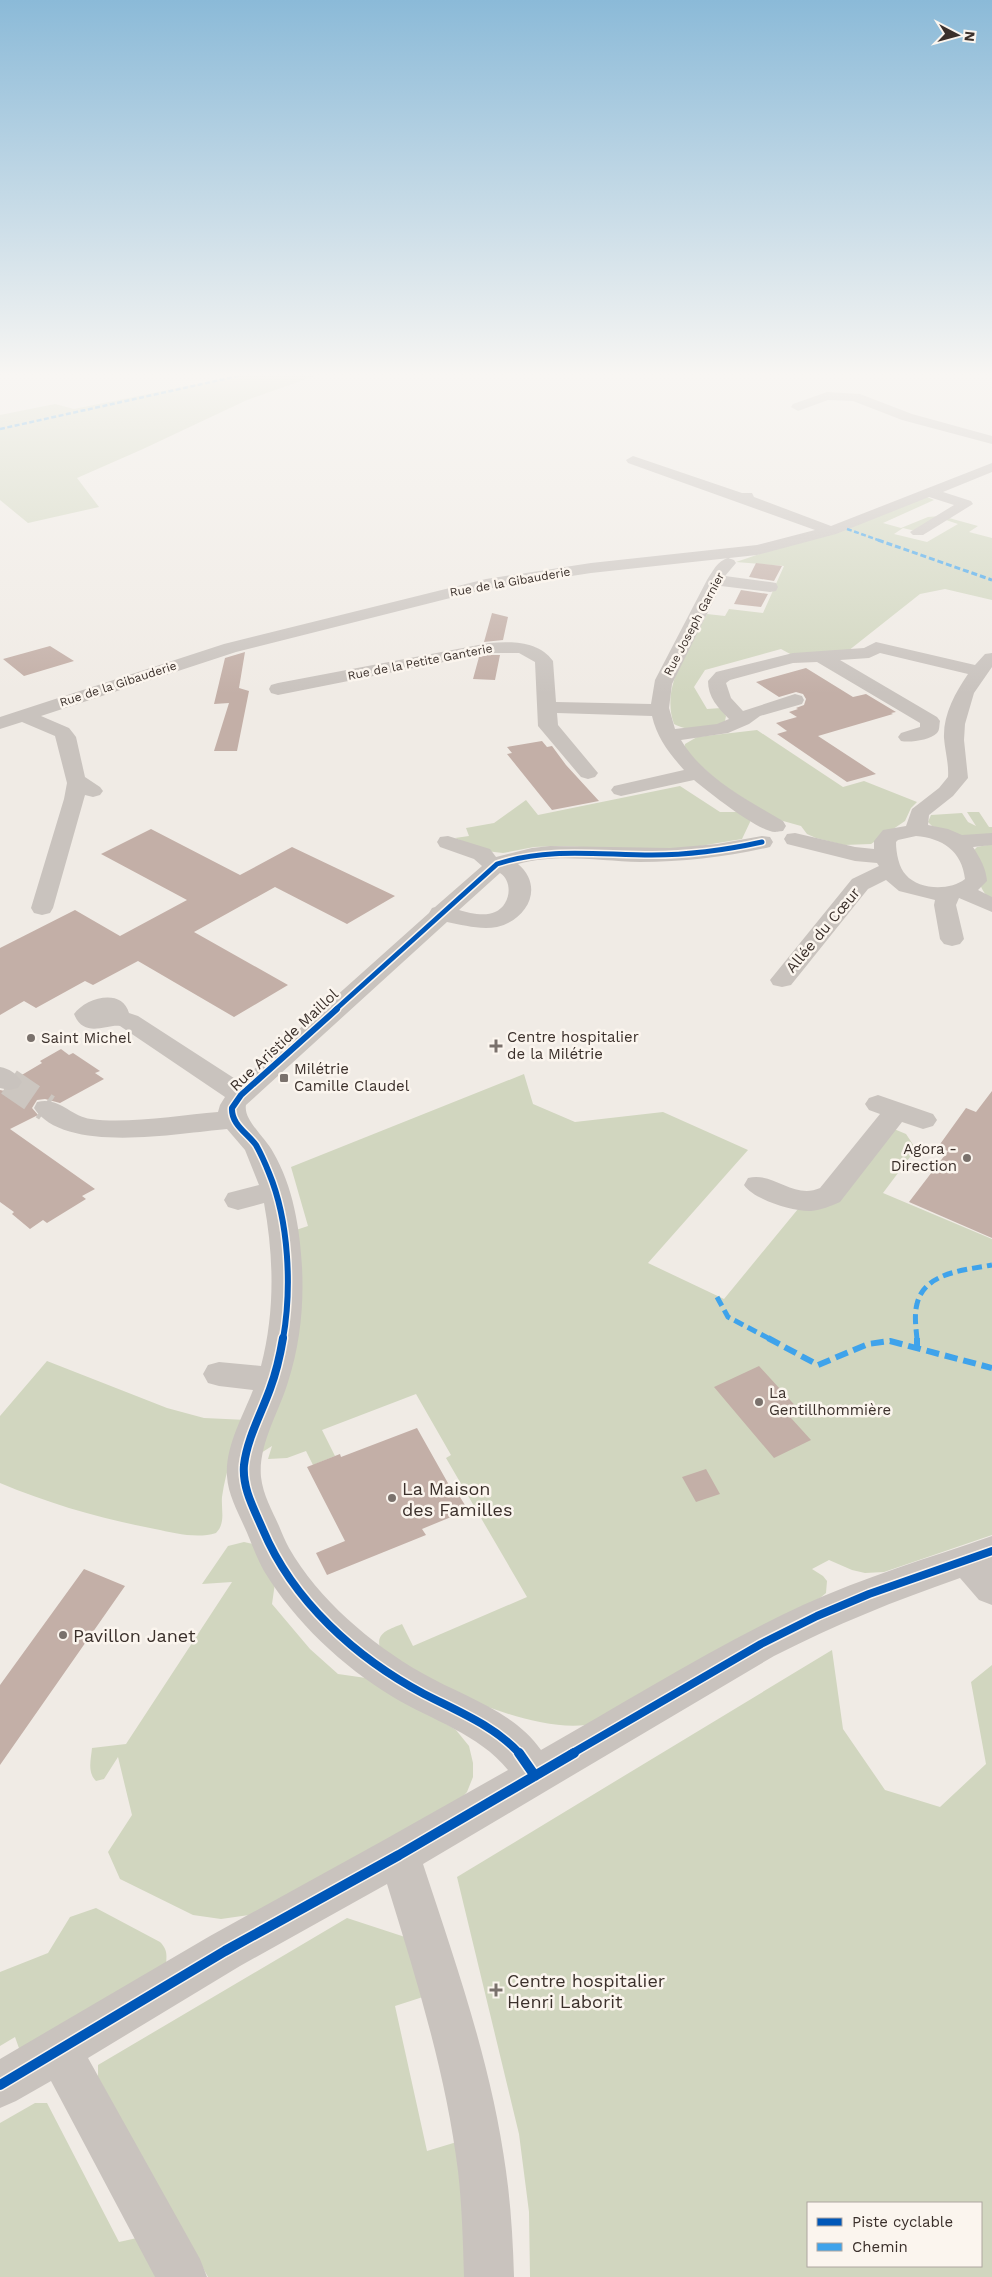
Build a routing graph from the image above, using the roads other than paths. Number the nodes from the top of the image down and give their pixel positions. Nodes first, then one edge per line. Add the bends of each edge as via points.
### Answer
1 (700, 482) edge
2 (952, 483) joint
3 (928, 492) junction
4 (952, 500) junction
5 (926, 510) dead end
6 (831, 531) junction
7 (918, 532) dead end
8 (699, 540) dead end
9 (717, 563) junction
10 (770, 587) dead end
11 (820, 656) junction
12 (981, 670) edge
13 (992, 686) edge
14 (795, 700) dead end
15 (286, 707) dead end
16 (547, 707) junction
17 (660, 710) junction
18 (22, 715) junction
19 (742, 720) junction
20 (0, 723) edge
21 (669, 736) junction
22 (908, 737) dead end
23 (588, 773) dead end
24 (696, 773) junction
25 (676, 780) junction
26 (621, 790) dead end
27 (739, 804) junction
28 (916, 830) junction
29 (768, 834) joint
30 (795, 839) dead end
31 (992, 839) edge
32 (959, 842) junction
33 (447, 846) dead end
34 (493, 863) junction
35 (890, 863) junction
36 (955, 892) junction
37 (992, 905) edge
38 (42, 908) dead end
39 (440, 913) junction
40 (952, 939) dead end
41 (782, 980) dead end
42 (114, 1016) dead end
43 (238, 1107) junction
44 (47, 1108) tunnel mouth
45 (923, 1120) dead end
46 (758, 1184) dead end
47 (275, 1191) junction
48 (238, 1200) dead end
49 (219, 1374) dead end
50 (273, 1379) junction
51 (979, 1555) edge
52 (992, 1589) edge
53 (535, 1776) junction
54 (399, 1854) junction
55 (59, 2050) junction
56 (0, 2085) edge
57 (182, 2277) edge
58 (490, 2277) edge

1 - 6 street via 772,506
2 - 3 street
2 - 4 street via 967,493
3 - 4 street
3 - 6 street
4 - 5 street
4 - 7 street via 966,504
6 - 9 street
8 - 9 street
9 - 10 street, Rue de la Gibauderie
9 - 17 street, Rue Joseph Garnier via 663,684
9 - 18 street, Rue de la Gibauderie via 669,560 545,574 467,588 263,639
11 - 12 street via 869,653 876,647
11 - 19 street via 793,658 723,676 717,681 716,688 729,710
11 - 22 street via 930,721 929,730
12 - 13 street
12 - 28 street via 963,697 958,713 954,735 958,778 919,813
14 - 19 street via 753,712
15 - 16 street, Rue de la Petite Ganterie via 275,682 489,648 516,648 539,655 544,661
16 - 17 street
16 - 23 street, Rue de la Petite Ganterie via 548,726
17 - 21 street, Rue Joseph Garnier
18 - 20 street, Rue de la Gibauderie
18 - 38 street via 62,732 66,737 72,770 85,787 74,799
19 - 21 street via 721,729
21 - 24 street, Rue Joseph Garnier
24 - 25 street
24 - 27 street, Rue Joseph Garnier
25 - 26 street
25 - 27 street via 717,805
27 - 29 street, Rue Joseph Garnier
28 - 32 street via 947,835
28 - 35 street via 892,835 884,841
29 - 34 street, Rue Aristide Maillol via 664,855 542,852
30 - 35 street
31 - 32 street
32 - 36 street via 976,873 976,881
33 - 34 street via 482,854
34 - 39 street, Rue Aristide Maillol
34 - 39 street via 511,870 521,889 519,898 506,916 486,920
35 - 36 street via 897,879 907,886 933,893
35 - 41 street, Allée du Cœur via 860,884
36 - 37 street
36 - 40 street via 945,905
39 - 43 street, Rue Aristide Maillol
42 - 43 street via 129,1021
43 - 44 street via 118,1128 73,1124
43 - 47 street via 268,1168
45 - 46 street via 887,1107 830,1195 822,1200 810,1203 797,1201
47 - 48 street
47 - 50 street via 286,1250 288,1295
49 - 50 street
50 - 53 street via 248,1451 244,1474 248,1495 279,1564 346,1641 394,1676 492,1730 517,1750
51 - 52 street
51 - 53 street via 809,1620
53 - 54 street
54 - 55 street via 225,1951
54 - 58 street via 442,1993 481,2152
55 - 56 street
55 - 57 street

